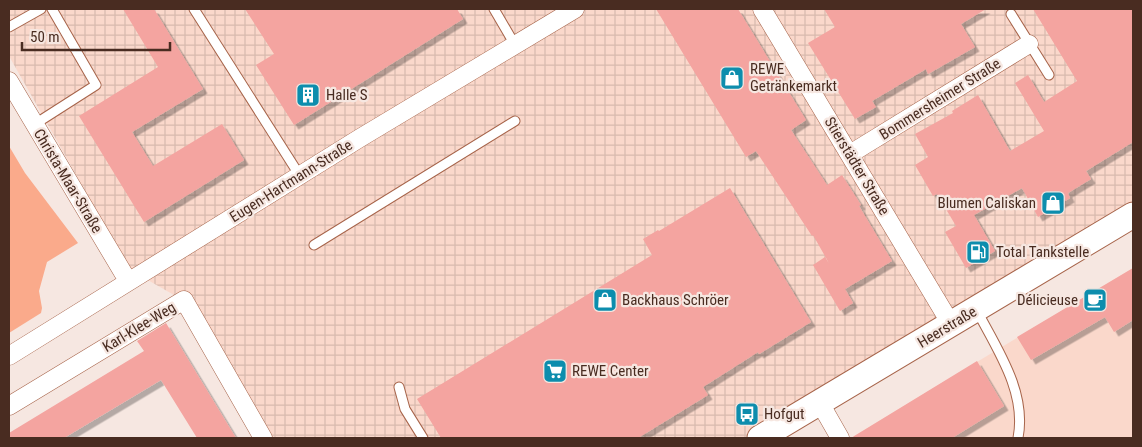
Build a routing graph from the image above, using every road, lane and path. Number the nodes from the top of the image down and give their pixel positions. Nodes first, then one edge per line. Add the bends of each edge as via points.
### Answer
1 (41, 9) edge
2 (52, 9) edge
3 (194, 9) edge
4 (494, 9) edge
5 (575, 9) edge
6 (762, 9) edge
7 (1011, 14) dead end
8 (9, 27) edge
9 (1029, 44) junction
10 (515, 45) junction
11 (1049, 75) dead end
12 (9, 80) edge
13 (516, 121) dead end
14 (34, 124) junction
15 (850, 154) junction
16 (300, 176) junction
17 (1132, 218) edge
18 (314, 245) dead end
19 (128, 282) junction
20 (976, 309) junction
21 (951, 324) junction
22 (9, 356) edge
23 (399, 387) dead end
24 (820, 403) junction
25 (9, 406) edge
26 (263, 438) edge
27 (423, 438) edge
28 (760, 438) edge
29 (840, 438) edge
30 (1018, 438) edge

1 - 8 lane
2 - 14 lane via 96,85
3 - 16 lane
4 - 10 lane
5 - 10 street, Eugen-Hartmann-Straße
6 - 15 street, Stierstädter Straße
7 - 9 lane
9 - 11 lane
9 - 15 street, Bommersheimer Straße
10 - 16 street, Eugen-Hartmann-Straße
12 - 14 street, Christa-Maar-Straße
13 - 18 lane
14 - 19 street, Christa-Maar-Straße
15 - 21 street, Stierstädter Straße
16 - 19 street, Eugen-Hartmann-Straße
17 - 20 main road, Heerstraße
19 - 22 street, Eugen-Hartmann-Straße
20 - 21 main road, Heerstraße
20 - 30 lane via 1010,373 1021,424
21 - 24 main road, Heerstraße
23 - 27 lane via 405,409
24 - 28 main road, Heerstraße
24 - 29 street
25 - 26 street, Karl-Klee-Weg via 184,300

